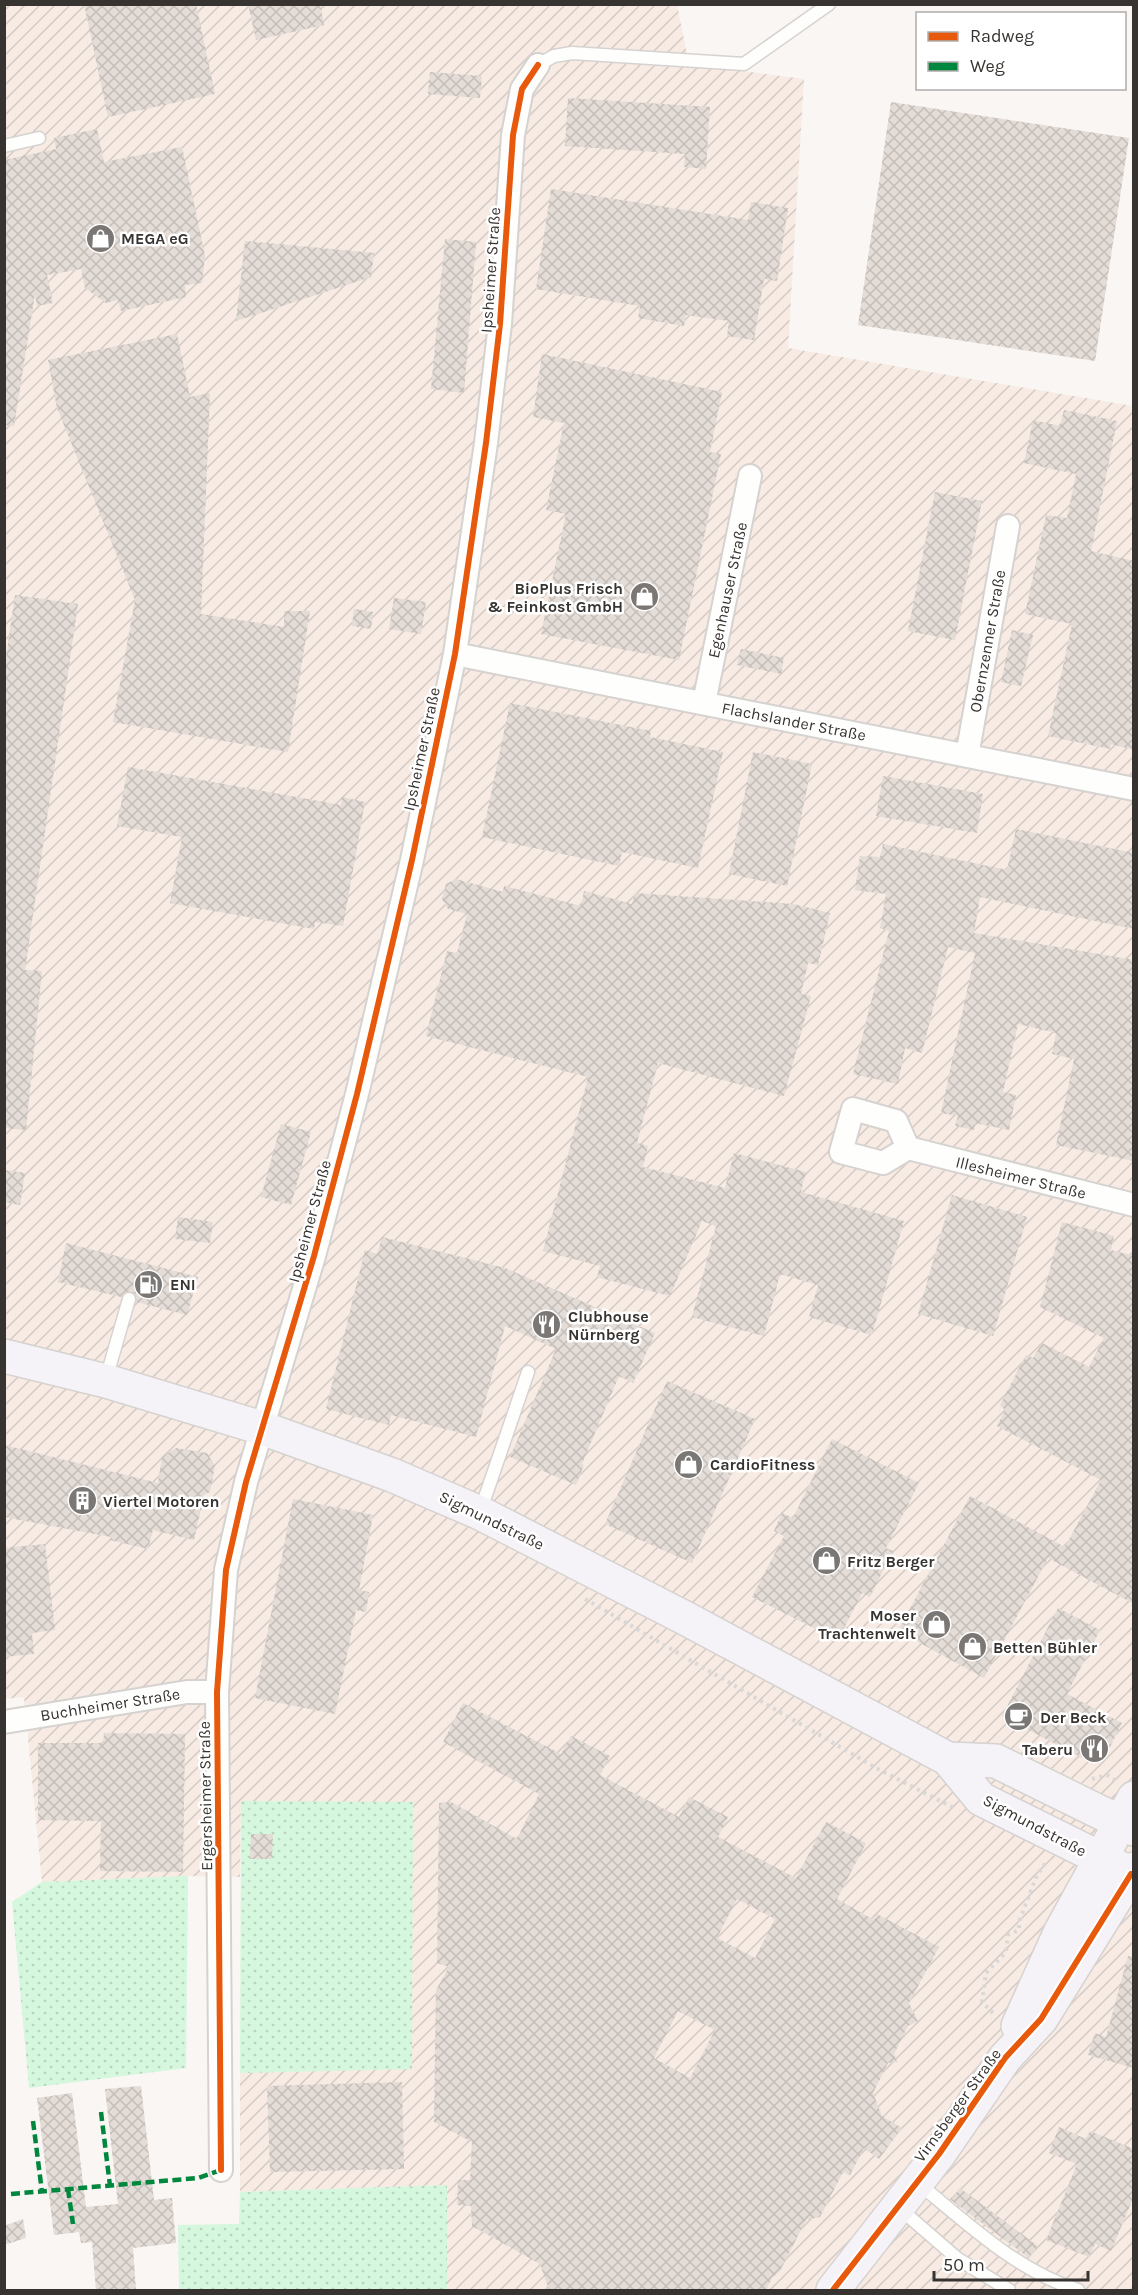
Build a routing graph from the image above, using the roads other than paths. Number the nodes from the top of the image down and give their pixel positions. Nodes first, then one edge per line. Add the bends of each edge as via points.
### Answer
1 (829, 4) edge
2 (538, 65) joint
3 (39, 138) dead end
4 (4, 146) edge
5 (750, 476) dead end
6 (1008, 526) dead end
7 (455, 654) junction
8 (704, 703) junction
9 (966, 756) junction
10 (1134, 789) edge
11 (908, 1148) dead end
12 (1134, 1205) edge
13 (129, 1299) dead end
14 (4, 1356) edge
15 (528, 1372) dead end
16 (106, 1381) junction
17 (262, 1428) junction
18 (480, 1513) junction
19 (217, 1692) junction
20 (4, 1722) edge
21 (948, 1759) junction
22 (1129, 1816) edge
23 (1100, 1858) junction
24 (1133, 1873) edge
25 (1005, 2058) junction
26 (221, 2170) dead end
27 (918, 2182) junction
28 (898, 2208) junction
29 (832, 2290) edge
30 (1010, 2290) edge
31 (1078, 2290) edge

1 - 2 lane via 744,64 572,53
2 - 7 street, Ipsheimer Straße via 522,88 513,135 500,324
3 - 4 lane
5 - 8 street, Egenhauser Straße
6 - 9 street, Obernzenner Straße
7 - 8 street, Flachslander Straße
7 - 17 street, Ipsheimer Straße via 357,1094
8 - 9 street, Flachslander Straße
9 - 10 street, Flachslander Straße
11 - 12 street, Illesheimer Straße
13 - 16 lane
14 - 16 main road, Sigmundstraße
15 - 18 lane
16 - 17 main road, Sigmundstraße
17 - 18 main road, Sigmundstraße via 392,1475
17 - 19 street, Ergersheimer Straße via 226,1570
18 - 21 main road, Sigmundstraße
19 - 20 street, Buchheimer Straße via 188,1692
19 - 26 street, Ergersheimer Straße
21 - 22 main road, Sigmundstraße via 996,1761
21 - 23 main road, Sigmundstraße via 981,1799
22 - 23 main road, Virnsberger Straße
23 - 24 main road, Sigmundstraße
23 - 25 main road, Virnsberger Straße via 1031,1992
24 - 25 main road, Virnsberger Straße via 1041,2019
25 - 27 main road, Virnsberger Straße
27 - 28 main road, Virnsberger Straße
27 - 31 lane via 994,2245 1053,2283
28 - 29 main road, Virnsberger Straße
28 - 30 lane via 958,2259

